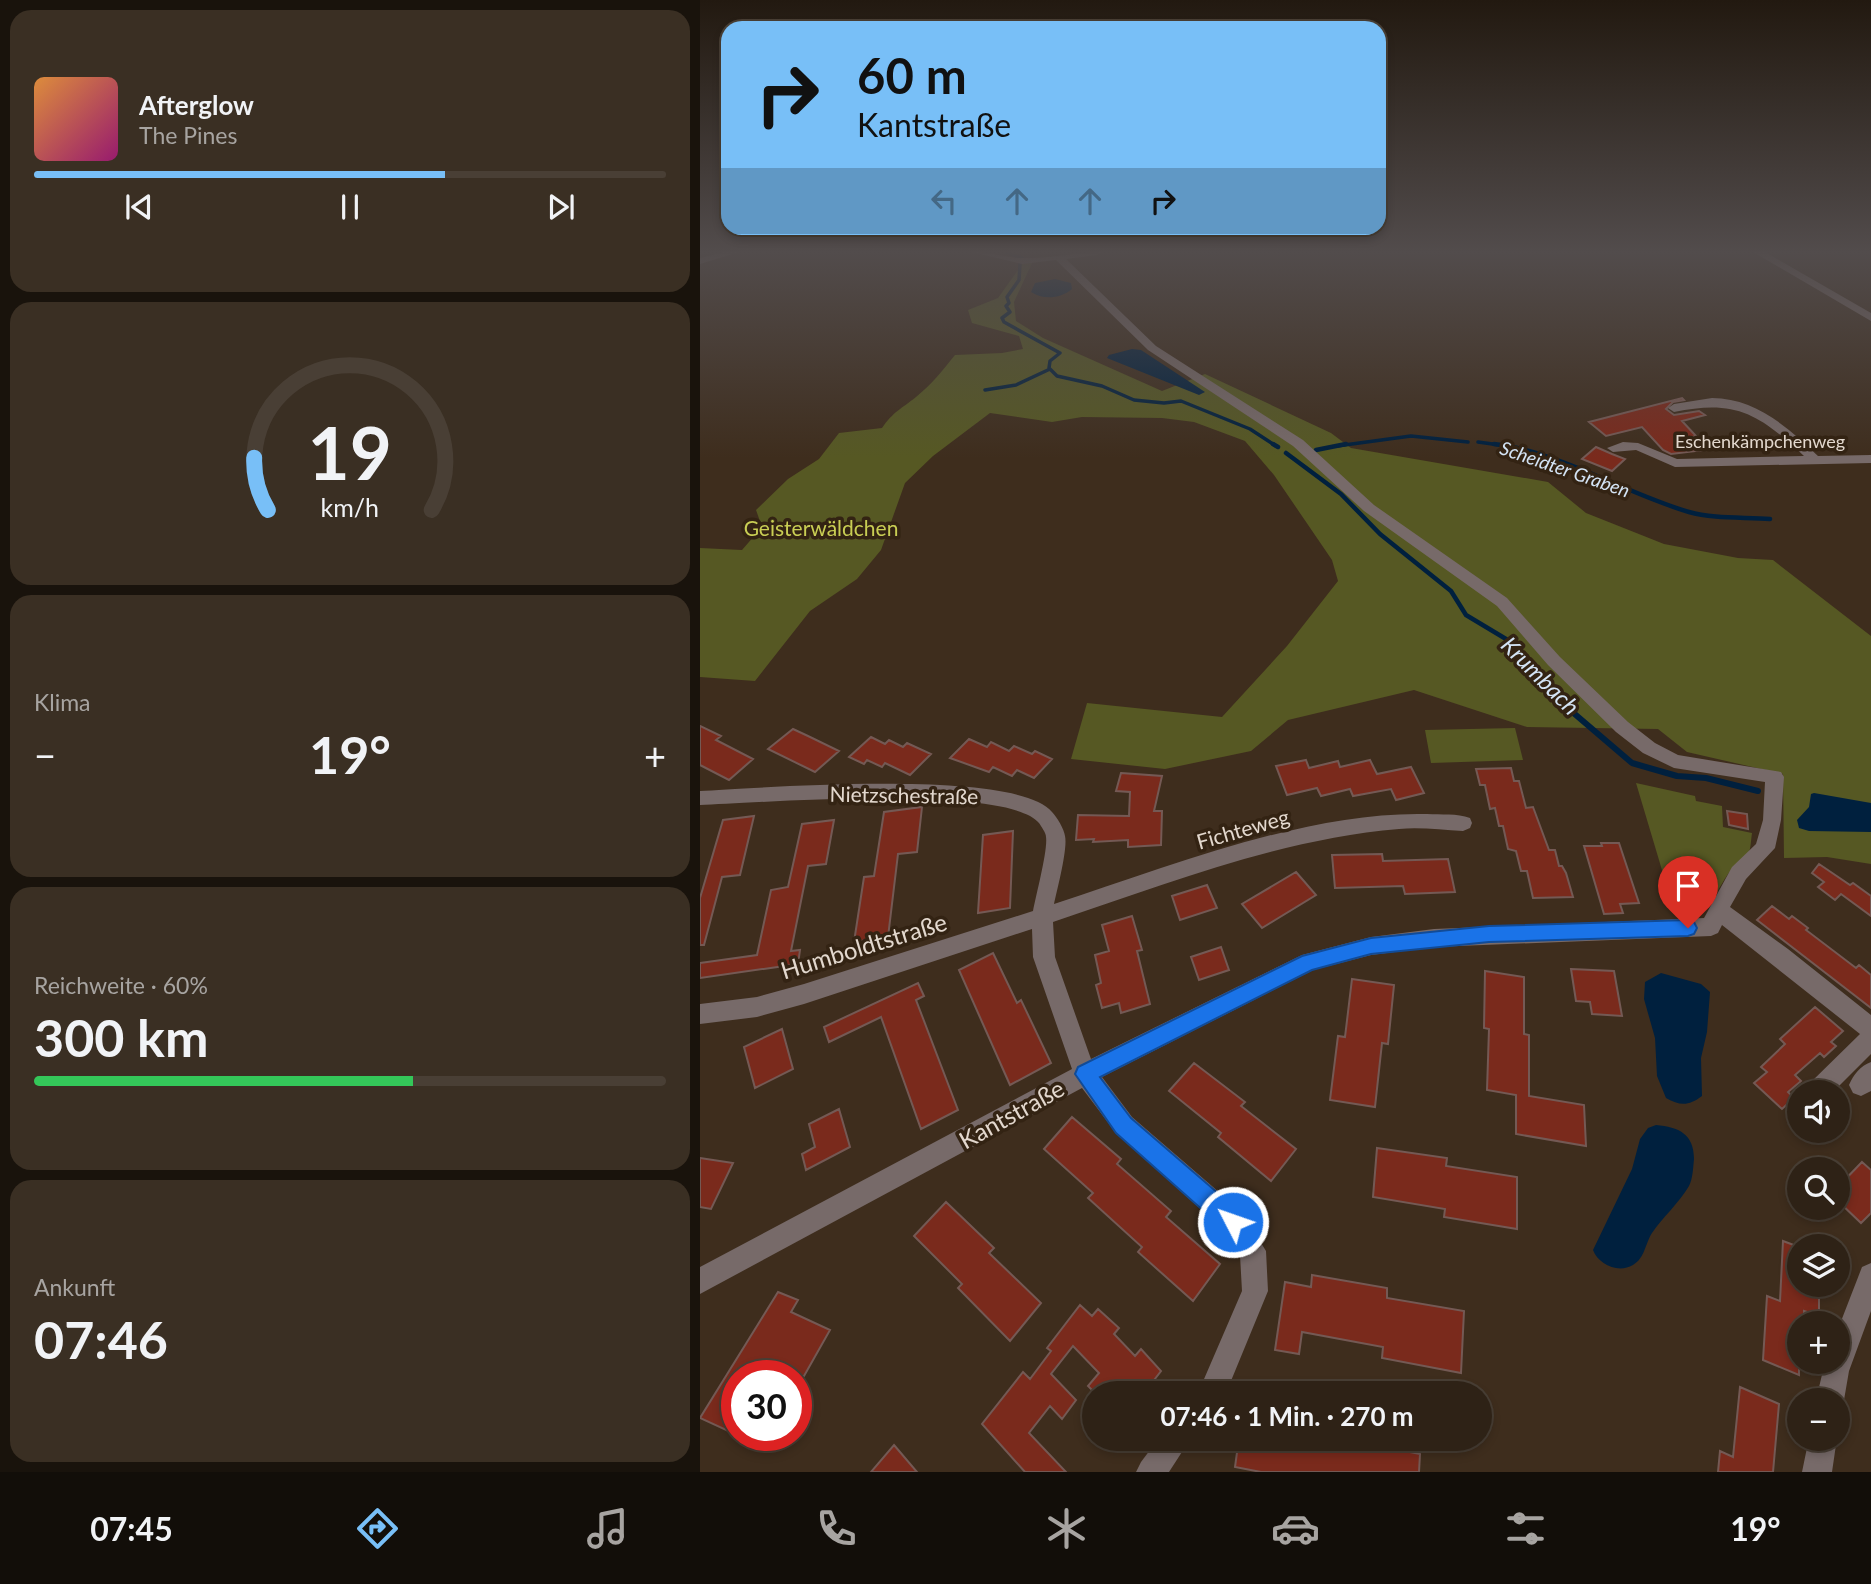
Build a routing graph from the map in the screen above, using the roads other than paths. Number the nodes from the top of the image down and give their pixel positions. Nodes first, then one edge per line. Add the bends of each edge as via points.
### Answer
1 (1124, 321) edge
2 (1674, 408) dead end
3 (1613, 448) dead end
4 (1871, 459) edge
5 (1815, 460) junction
6 (700, 798) edge
7 (1464, 823) dead end
8 (1718, 910) junction
9 (1042, 917) junction
10 (700, 1014) edge
11 (1871, 1029) edge
12 (1871, 1040) edge
13 (1085, 1074) junction
14 (1829, 1080) edge
15 (1871, 1276) edge
16 (700, 1280) edge
17 (1218, 1381) edge
18 (1832, 1388) edge
19 (1167, 1451) edge
20 (1821, 1451) edge
21 (1151, 1472) edge
22 (1817, 1472) edge

1 - 8 street via 1152,348 1298,443 1369,508 1496,597 1554,661 1649,748 1674,761 1775,777 1765,848 1739,873
2 - 5 street via 1718,402 1741,407
3 - 5 street, Eschenkämpchenweg via 1640,445 1675,463
4 - 5 street, Eschenkämpchenweg
6 - 9 street, Nietzschestraße via 933,792 1031,807 1045,817 1056,836
7 - 9 street, Fichteweg via 1400,821 1307,835
8 - 11 street
8 - 13 street, Kantstraße via 1711,927 1434,938 1371,946 1309,962
9 - 10 street, Humboldtstraße via 804,994 757,1007
9 - 13 street, Nietzschestraße via 1044,957
12 - 14 street
13 - 16 street, Kantstraße
13 - 17 street, Nietzschestraße via 1124,1125 1233,1222 1253,1251 1255,1291
15 - 18 street
19 - 21 street
20 - 22 street

